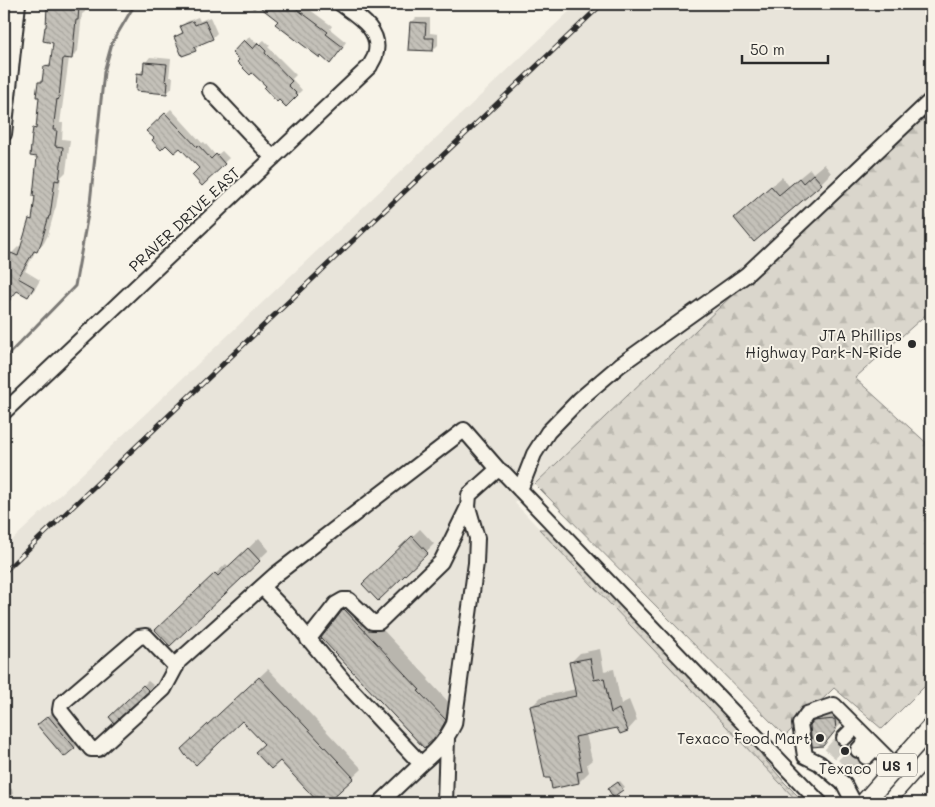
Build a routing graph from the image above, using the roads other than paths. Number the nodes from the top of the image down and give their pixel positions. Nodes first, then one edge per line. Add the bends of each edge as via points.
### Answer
1 (18, 4) edge
2 (341, 4) edge
3 (210, 91) dead end
4 (931, 100) edge
5 (5, 115) edge
6 (4, 134) edge
7 (273, 158) junction
8 (4, 412) edge
9 (498, 468) junction
10 (520, 490) junction
11 (468, 507) junction
12 (262, 587) junction
13 (308, 640) junction
14 (176, 667) junction
15 (855, 727) junction
16 (931, 728) edge
17 (447, 738) junction
18 (844, 738) tunnel mouth
19 (830, 754) tunnel mouth
20 (422, 764) junction
21 (820, 764) junction
22 (896, 767) junction
23 (931, 779) edge
24 (380, 803) edge
25 (445, 803) edge
26 (820, 803) edge
27 (854, 803) edge
28 (864, 803) edge
29 (910, 803) edge

1 - 5 street
2 - 7 street, PRAVER DRIVE EAST via 373,31 375,55 370,66
3 - 7 street
4 - 10 street via 746,275 620,365 580,399 548,432 534,454
5 - 6 street
7 - 8 street, PRAVER DRIVE EAST
9 - 10 street
9 - 11 street via 469,495
9 - 12 street via 464,430
10 - 26 street
11 - 13 street via 441,562 379,622 372,622 349,600 343,600 336,604
11 - 17 street via 477,538 476,563 454,724
12 - 13 street
12 - 14 street via 178,661
13 - 20 street
14 - 14 street via 164,688 98,749 91,749 60,710 61,704 139,637 146,636
15 - 18 street
15 - 21 street via 834,705 807,714 800,724 805,756
15 - 22 street via 867,748
16 - 22 main road, US 1
17 - 20 street
17 - 25 street
19 - 21 street
20 - 24 street
21 - 27 street via 843,774
22 - 28 main road, US 1
23 - 29 main road, US 1

